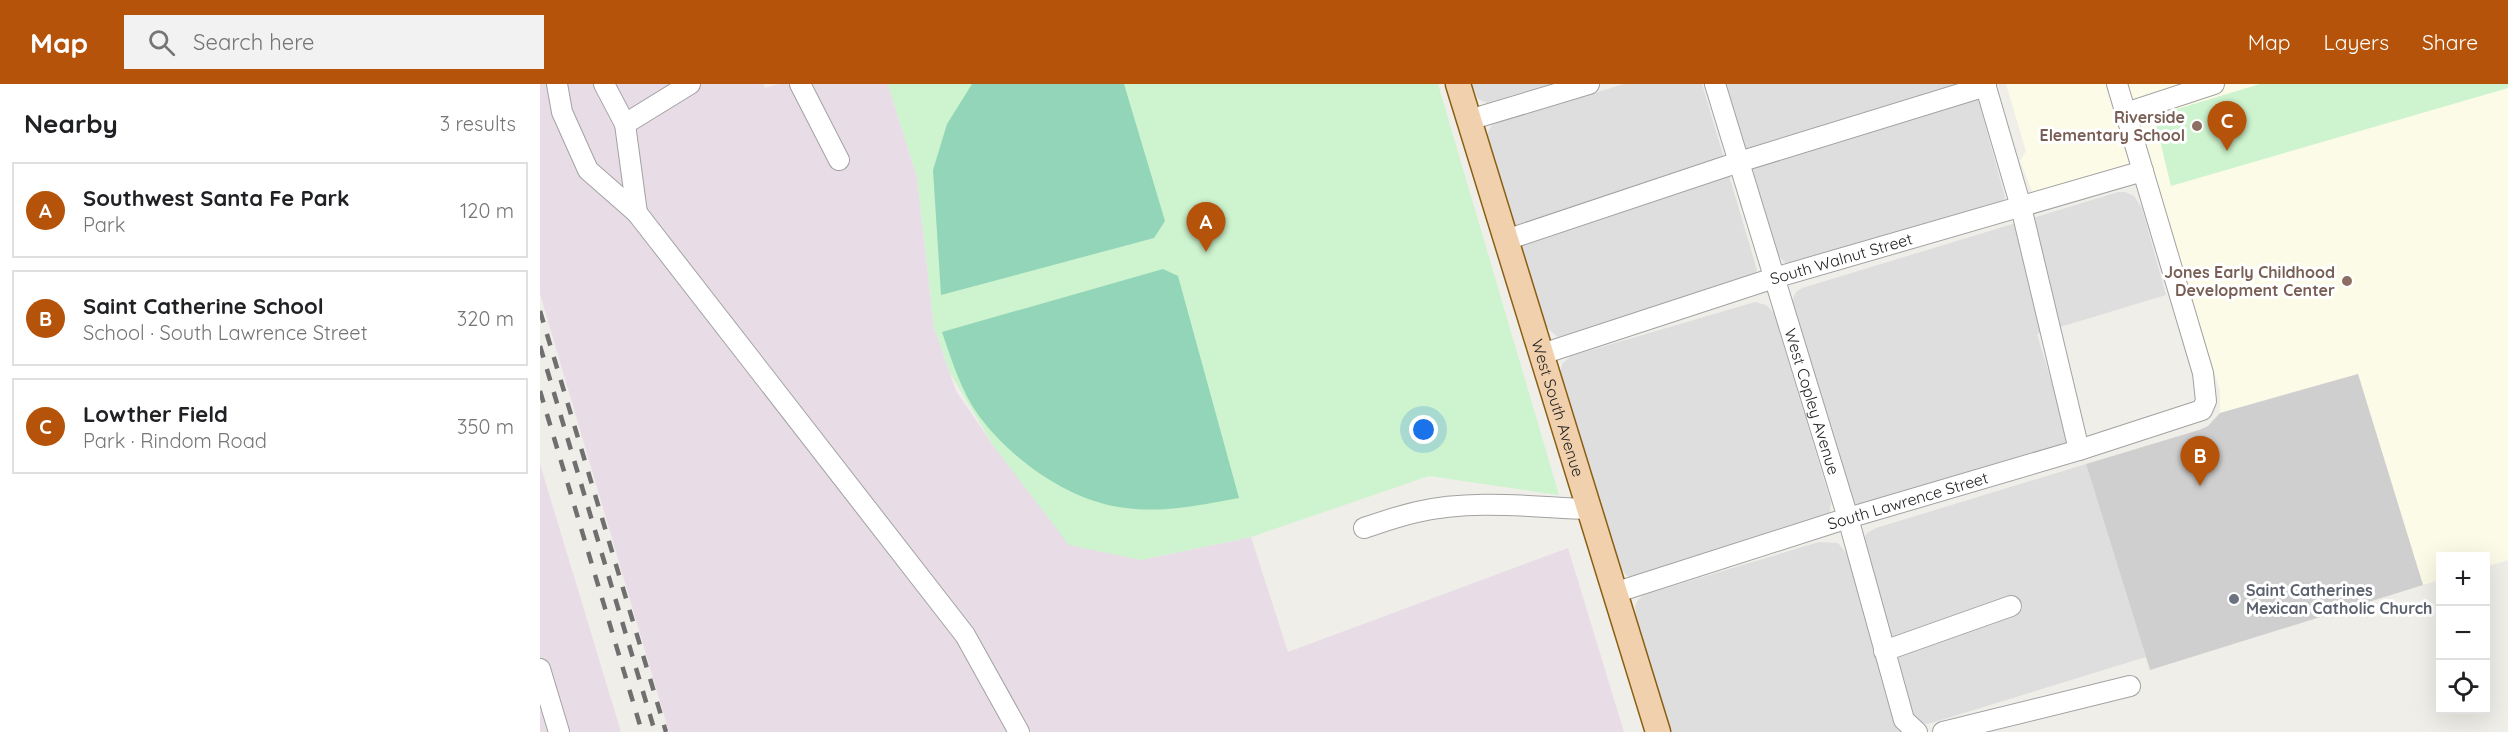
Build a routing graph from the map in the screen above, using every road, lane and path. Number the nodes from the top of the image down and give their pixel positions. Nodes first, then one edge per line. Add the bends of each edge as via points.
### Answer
1 (557, 84) edge
2 (604, 84) edge
3 (690, 84) edge
4 (800, 84) edge
5 (1458, 84) edge
6 (1589, 84) edge
7 (1715, 84) edge
8 (2117, 84) edge
9 (1985, 85) edge
10 (2205, 86) edge
11 (2126, 113) junction
12 (1469, 120) junction
13 (625, 124) junction
14 (839, 160) dead end
15 (1739, 162) junction
16 (2144, 171) junction
17 (2021, 207) junction
18 (637, 213) junction
19 (1506, 240) junction
20 (1774, 278) junction
21 (1542, 354) junction
22 (2079, 450) junction
23 (1588, 509) junction
24 (1848, 518) junction
25 (1364, 528) dead end
26 (1614, 593) junction
27 (2011, 606) dead end
28 (1884, 651) junction
29 (540, 669) edge
30 (2130, 686) dead end
31 (1911, 726) edge
32 (559, 732) edge
33 (1019, 732) edge
34 (1658, 732) edge
35 (1943, 732) edge

1 - 18 street via 562,112 588,170
2 - 13 street
3 - 13 street
4 - 14 street
5 - 12 main road, West South Avenue
6 - 12 street
7 - 15 street, West Copley Avenue
8 - 11 street
9 - 15 street
9 - 17 street
10 - 11 street
11 - 16 street
12 - 19 main road, West South Avenue
13 - 18 street
15 - 19 street
15 - 20 street, West Copley Avenue
16 - 17 street, South Walnut Street
16 - 22 street, South Lawrence Street via 2203,372 2206,401 2202,410
17 - 20 street, South Walnut Street
17 - 22 street
18 - 33 street via 966,635
19 - 21 main road, West South Avenue
20 - 21 street, South Walnut Street
20 - 24 street, West Copley Avenue
21 - 23 main road, West South Avenue
22 - 24 street, South Lawrence Street
23 - 25 street via 1454,507 1419,511
23 - 26 main road, West South Avenue
24 - 26 street, South Lawrence Street
24 - 28 street, West Copley Avenue
26 - 34 main road, West South Avenue
27 - 28 street
28 - 31 street, West Copley Avenue
29 - 32 street
30 - 35 street

